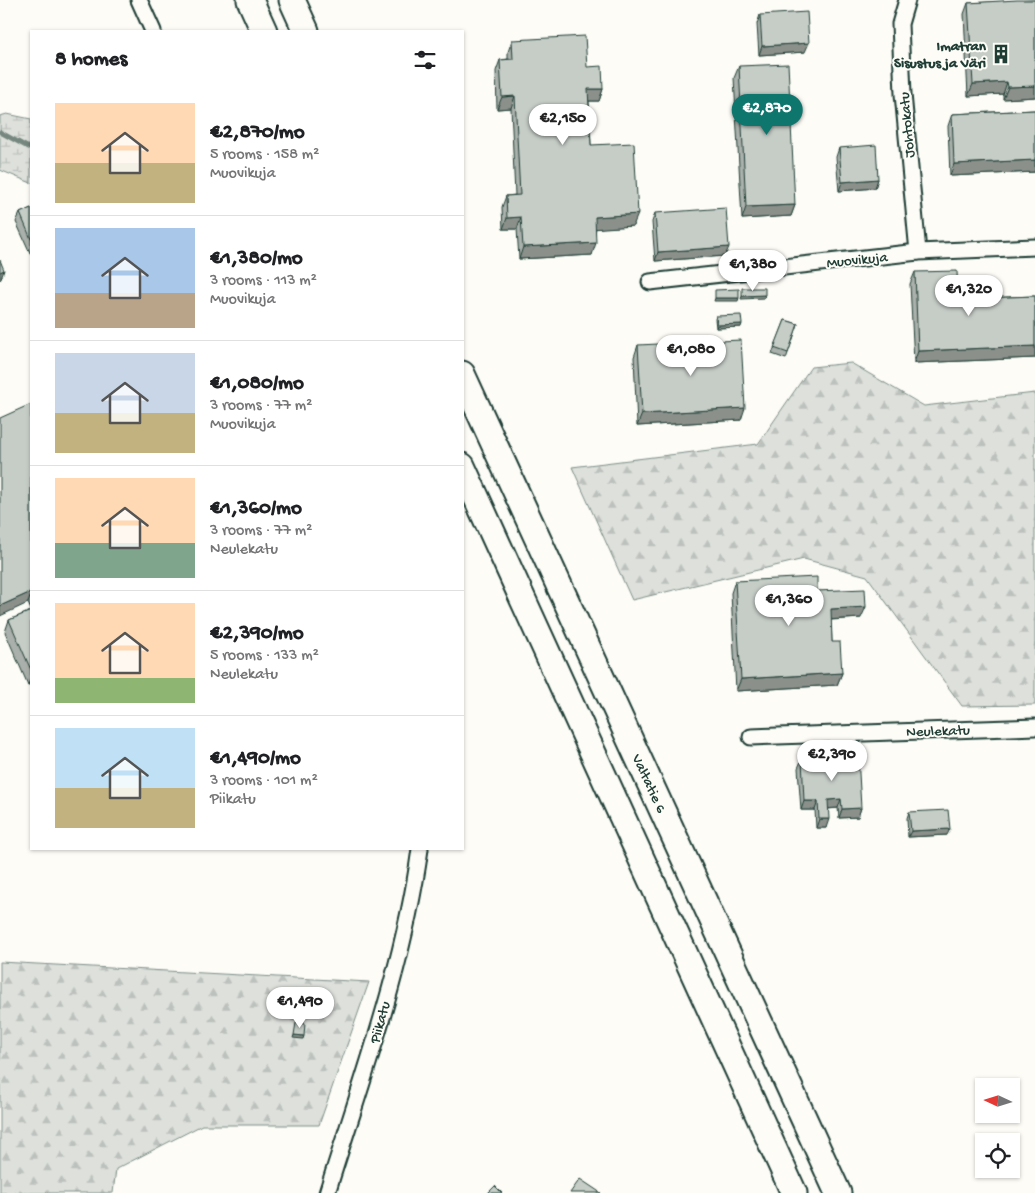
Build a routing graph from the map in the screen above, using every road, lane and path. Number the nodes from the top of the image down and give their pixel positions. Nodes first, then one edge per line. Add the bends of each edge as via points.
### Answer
1 (139, 0) edge
2 (250, 0) edge
3 (292, 0) edge
4 (907, 0) edge
5 (153, 30) edge
6 (264, 30) edge
7 (306, 30) edge
8 (1035, 247) edge
9 (918, 252) junction
10 (650, 282) dead end
11 (464, 378) edge
12 (464, 470) edge
13 (1035, 727) edge
14 (751, 736) dead end
15 (420, 850) edge
16 (327, 1193) edge
17 (794, 1193) edge
18 (838, 1193) edge

1 - 5 street
2 - 6 highway
3 - 7 highway
4 - 9 street, Johtokatu via 900,24 903,94
8 - 9 street, Muovikuja
9 - 10 street, Muovikuja
11 - 18 highway, Valtatie 6
12 - 17 highway
13 - 14 street, Neulekatu
15 - 16 street, Piikatu via 402,945

